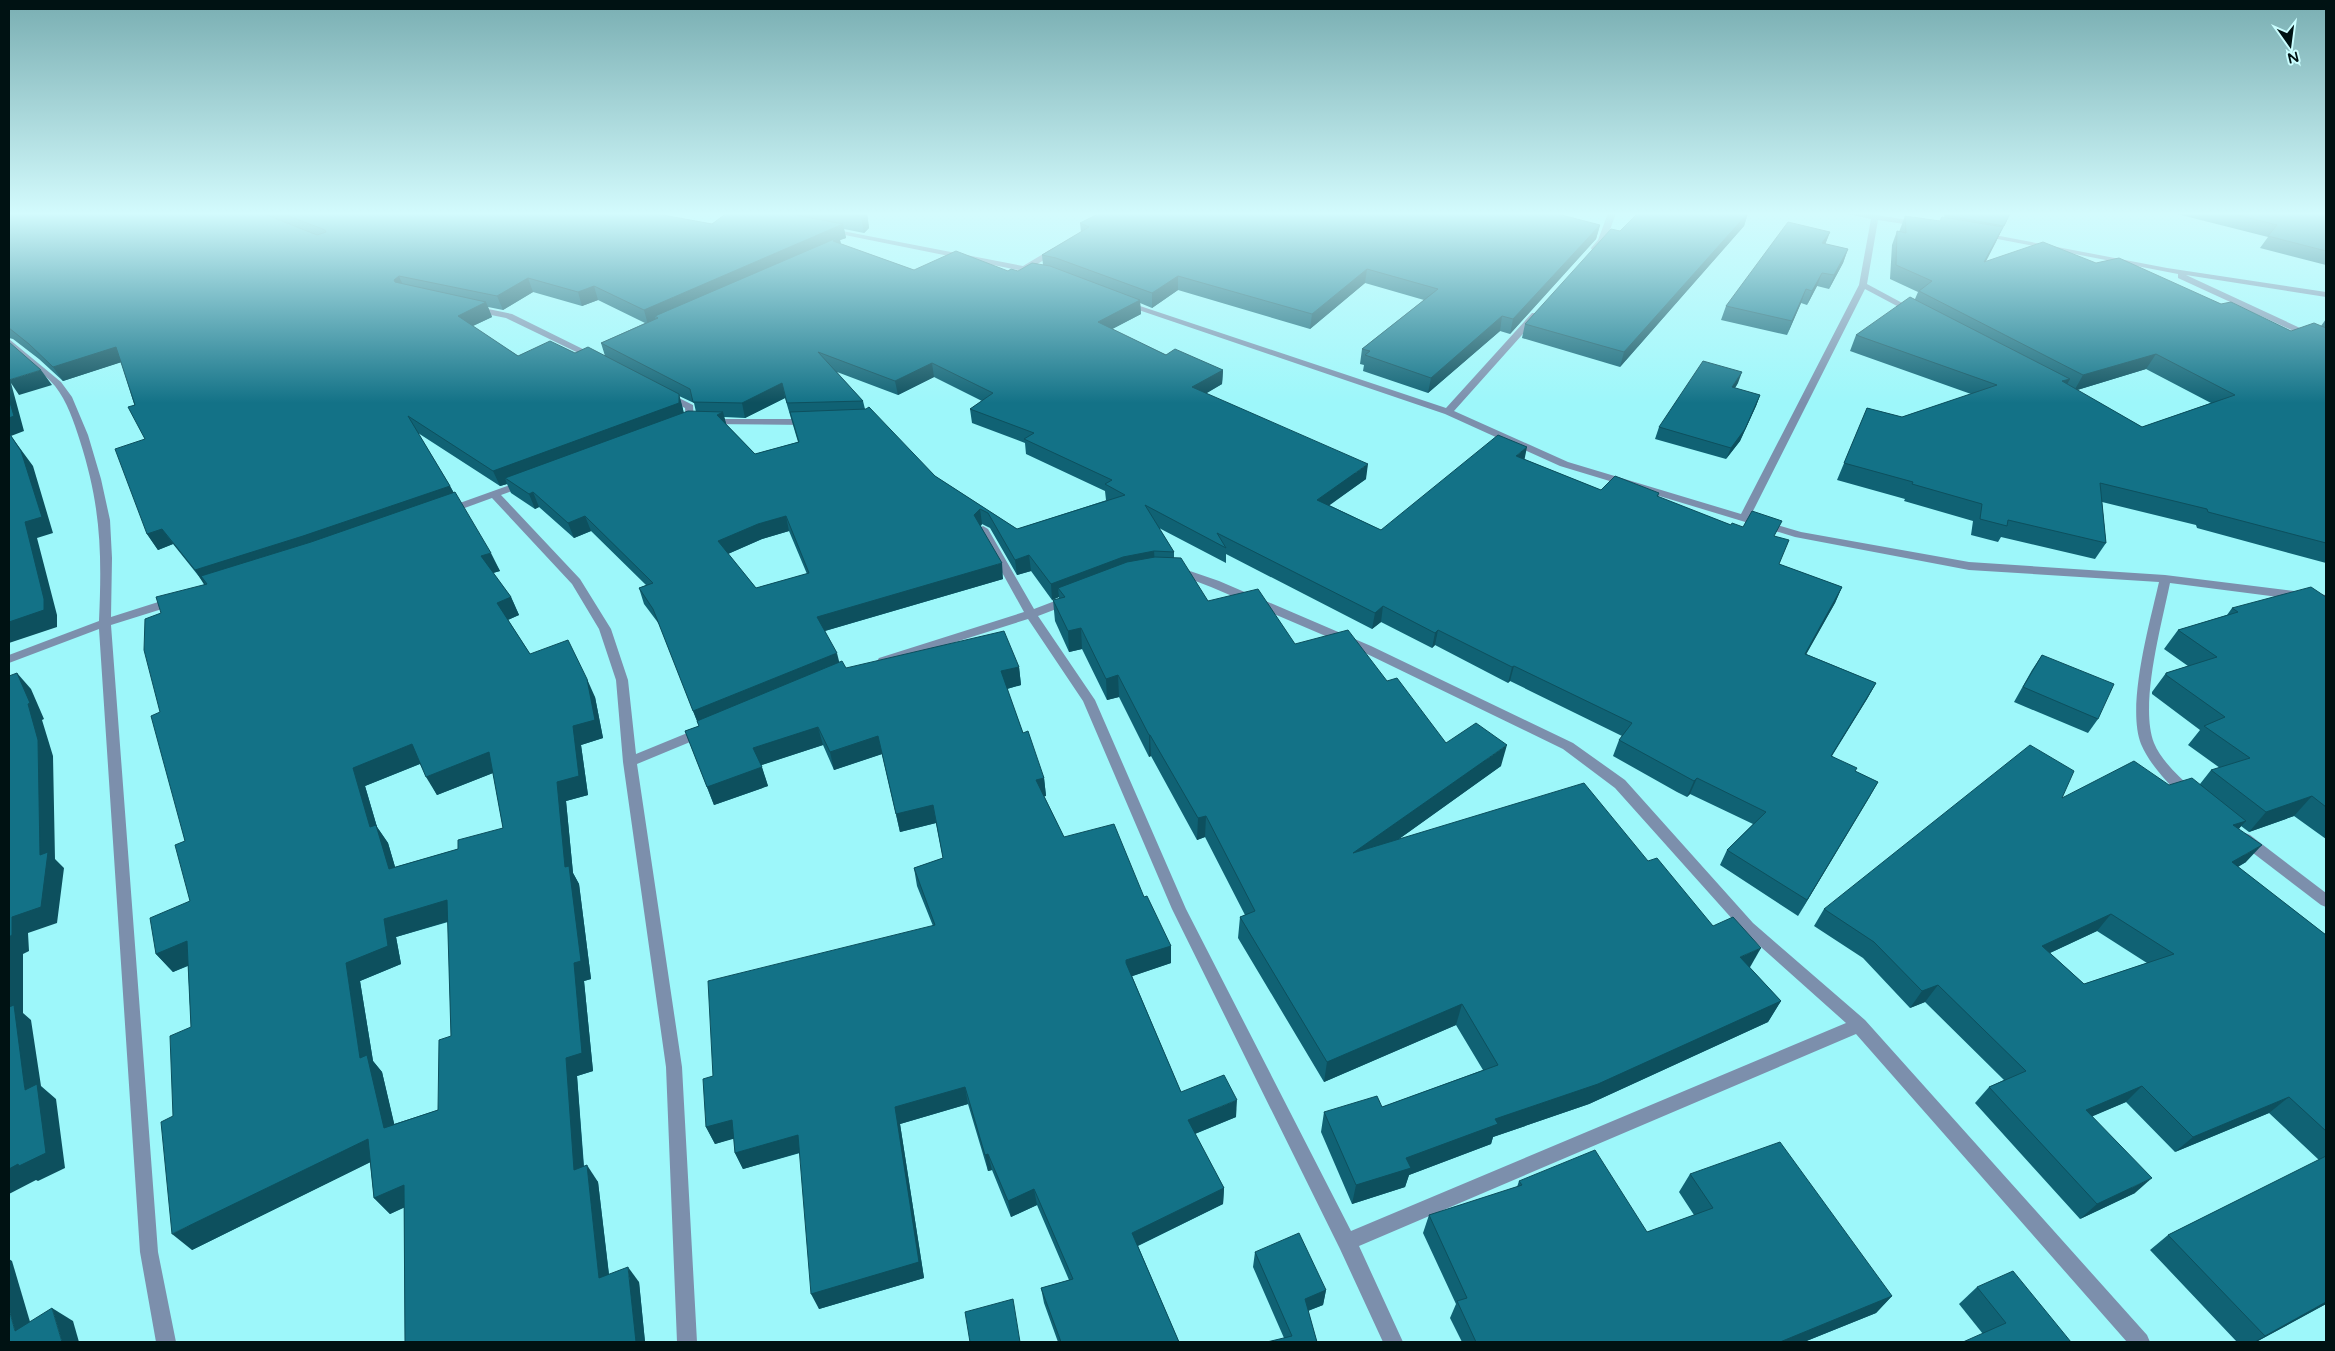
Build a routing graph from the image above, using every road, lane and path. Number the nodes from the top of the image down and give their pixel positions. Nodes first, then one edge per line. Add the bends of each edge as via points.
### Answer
1 (1865, 276) edge
2 (2180, 276) edge
3 (2207, 276) edge
4 (1863, 285) junction
5 (2326, 294) edge
6 (1111, 299) edge
7 (1544, 305) edge
8 (462, 306) edge
9 (1923, 316) edge
10 (9, 342) edge
11 (2326, 343) edge
12 (607, 364) edge
13 (657, 390) edge
14 (1448, 412) junction
15 (691, 421) junction
16 (820, 422) edge
17 (678, 427) edge
18 (531, 481) edge
19 (494, 494) junction
20 (434, 515) edge
21 (1745, 517) junction
22 (983, 529) edge
23 (1163, 572) edge
24 (2165, 579) junction
25 (1082, 594) edge
26 (188, 597) edge
27 (2326, 599) edge
28 (1031, 614) junction
29 (105, 623) junction
30 (9, 658) edge
31 (870, 665) edge
32 (713, 728) edge
33 (630, 762) junction
34 (2195, 801) edge
35 (2233, 830) edge
36 (2326, 901) edge
37 (1859, 1025) junction
38 (1347, 1242) junction
39 (166, 1342) edge
40 (686, 1342) edge
41 (1393, 1342) edge
42 (2140, 1342) edge

1 - 4 street
2 - 11 street
3 - 5 street
4 - 9 street
4 - 21 street
6 - 14 street
7 - 14 street
8 - 12 street via 509,316 595,353
10 - 29 street via 58,385 76,413 86,442 106,534
13 - 15 street via 690,407
14 - 21 street via 1564,464
15 - 16 street
15 - 17 street
18 - 19 street
19 - 20 street
19 - 33 street via 576,582 605,629 622,680
21 - 24 street via 1799,535 1969,566
22 - 28 street
23 - 37 street via 1187,574 1216,584 1368,648 1568,746 1620,784 1748,927
24 - 27 street
24 - 34 street via 2143,699 2144,735 2161,767
25 - 28 street
26 - 29 street
28 - 31 street
28 - 38 street via 1090,700 1179,909
29 - 30 street
29 - 39 street via 149,1252
32 - 33 street
33 - 40 street via 674,1067
35 - 36 street
37 - 38 street
37 - 42 street
38 - 41 street

